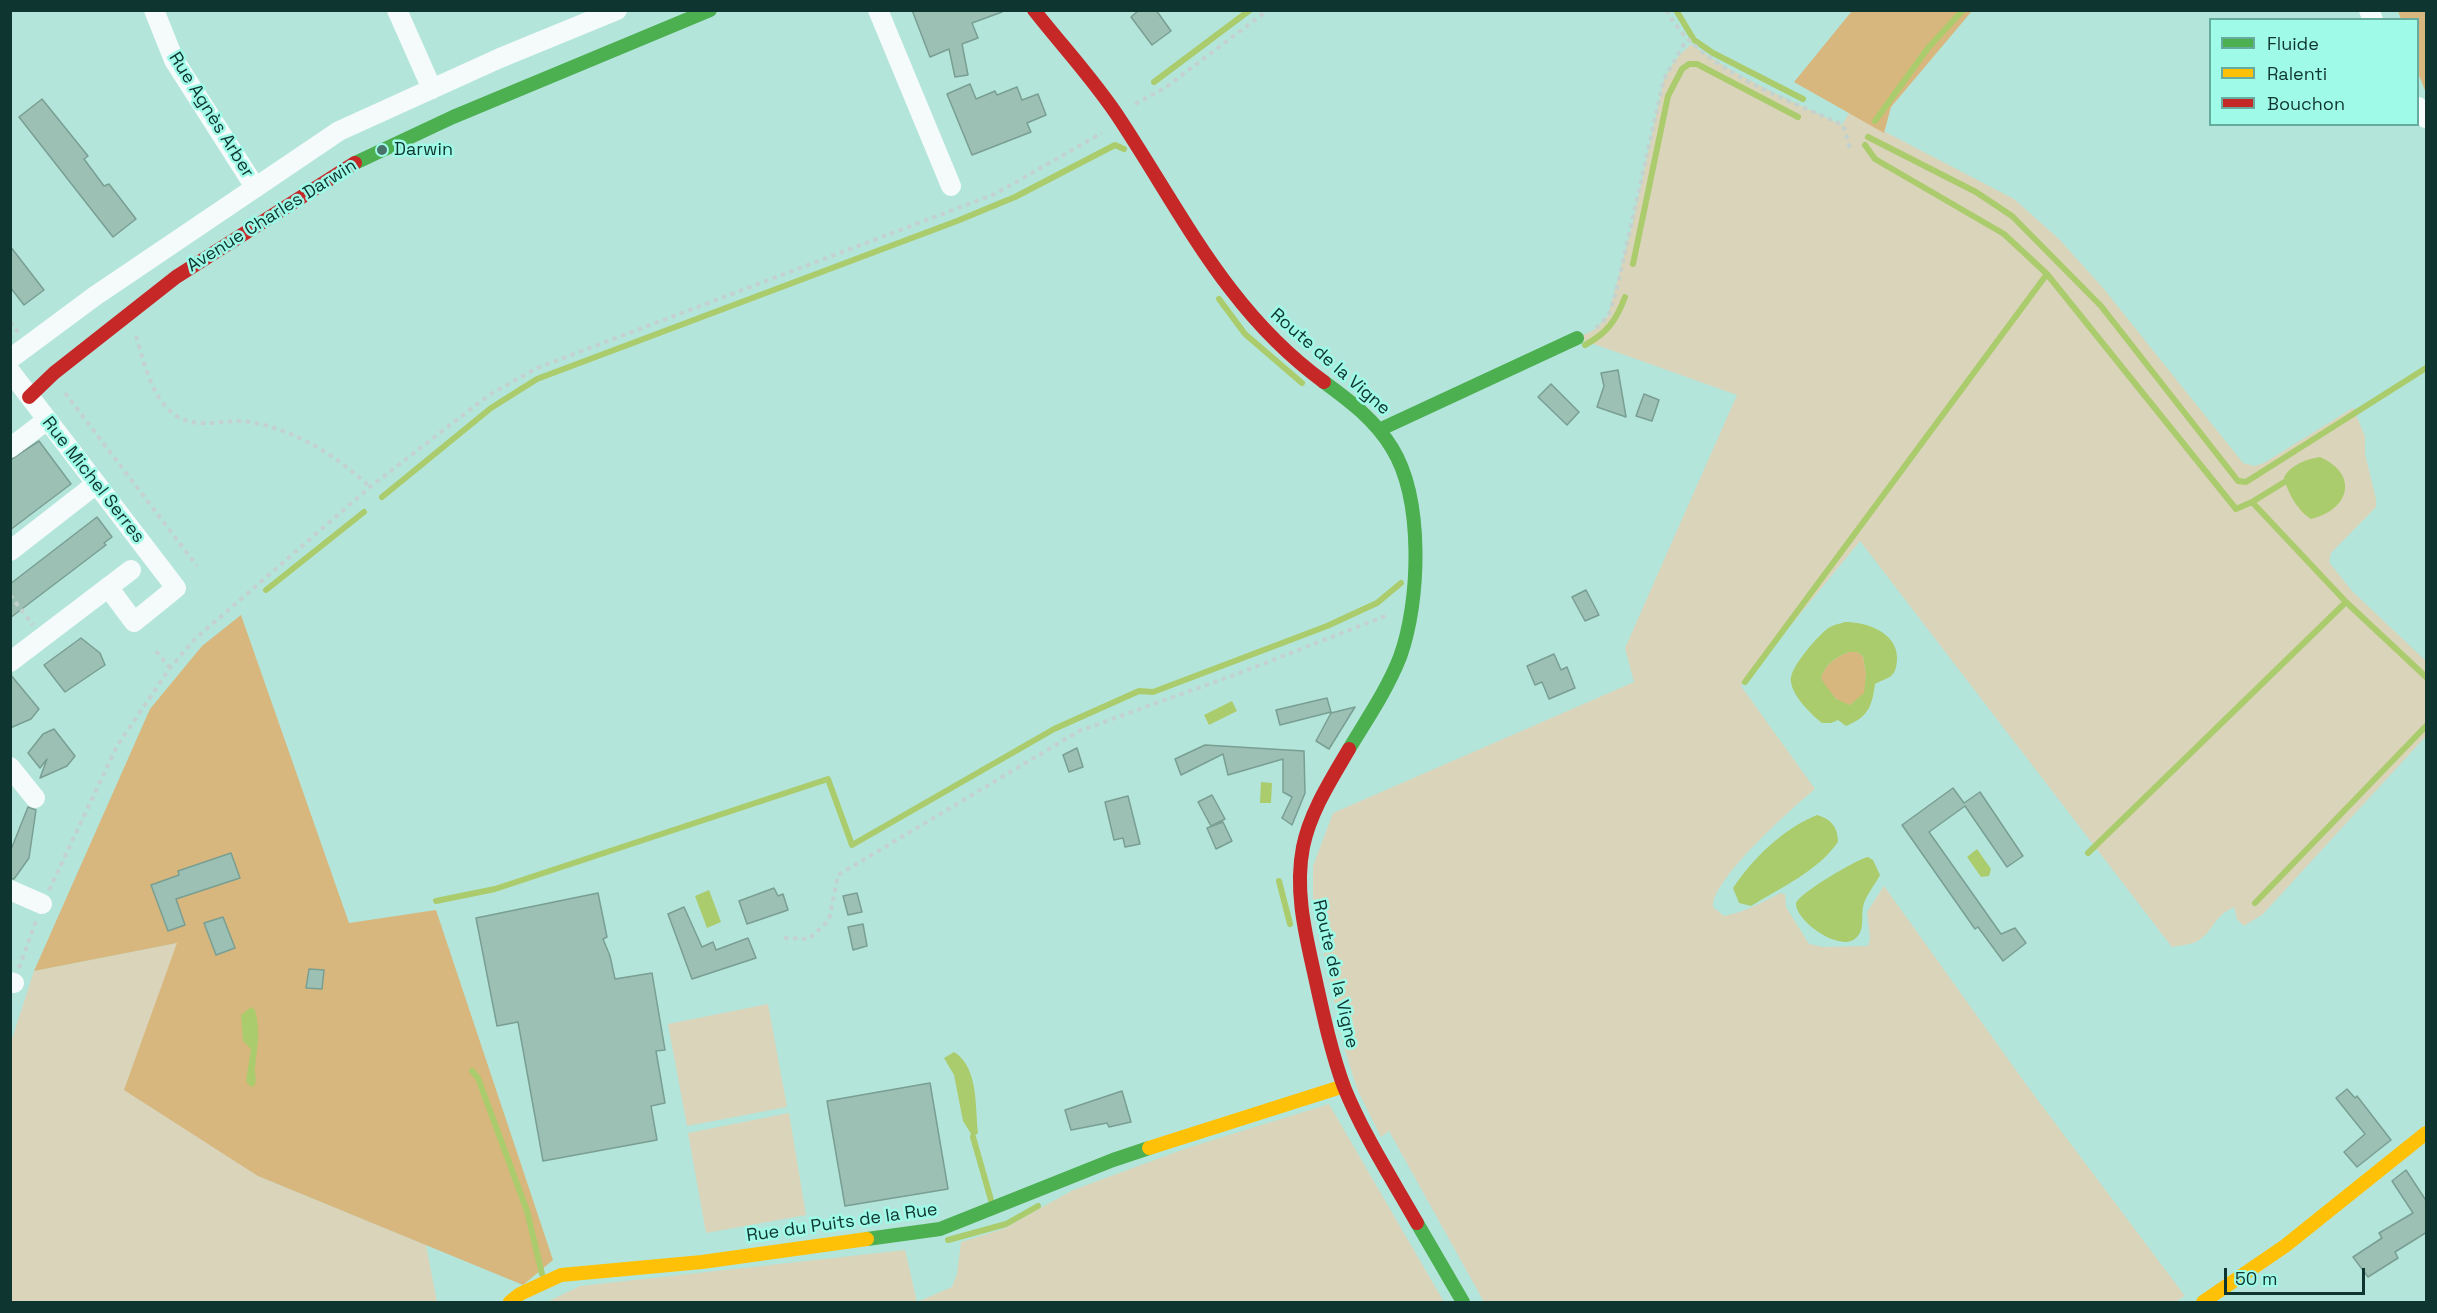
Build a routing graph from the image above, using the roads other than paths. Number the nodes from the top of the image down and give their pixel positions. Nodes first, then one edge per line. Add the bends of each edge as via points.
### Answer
1 (154, 10) edge
2 (397, 10) edge
3 (617, 10) edge
4 (710, 10) edge
5 (878, 10) edge
6 (1034, 10) edge
7 (432, 89) junction
8 (951, 186) dead end
9 (255, 187) junction
10 (1577, 338) road end
11 (10, 359) edge
12 (10, 371) edge
13 (29, 397) junction
14 (47, 420) junction
15 (1381, 429) junction
16 (10, 448) edge
17 (96, 484) junction
18 (10, 551) edge
19 (131, 570) dead end
20 (108, 587) junction
21 (10, 662) edge
22 (10, 767) edge
23 (35, 798) dead end
24 (10, 890) edge
25 (42, 904) road end
26 (1344, 1086) junction
27 (2427, 1133) edge
28 (510, 1302) edge
29 (1463, 1302) edge
30 (2203, 1302) edge

1 - 9 street, Rue Agnès Arber via 174,60
2 - 7 street
3 - 7 street, Avenue Charles Darwin
4 - 13 street, Avenue Charles Darwin via 493,100 352,164 176,277 51,375
5 - 8 street
6 - 15 street, Route de la Vigne via 1120,117 1202,251 1245,311 1280,348
7 - 9 street, Avenue Charles Darwin via 339,130
9 - 11 street, Avenue Charles Darwin
10 - 15 street
12 - 13 street, Rue Michel Serres
13 - 14 street, Rue Michel Serres
14 - 16 street
14 - 17 street, Rue Michel Serres
15 - 26 street, Route de la Vigne via 1405,480 1413,541 1409,630 1399,658 1309,824 1299,869 1306,938
17 - 18 street
17 - 20 street, Rue Michel Serres via 176,588 134,622
19 - 20 street
20 - 21 street
22 - 23 street
24 - 25 street
26 - 28 street, Rue du Puits de la Rue via 1113,1160 940,1229 702,1262 561,1275
26 - 29 street, Route de la Vigne
27 - 30 street via 2285,1246

